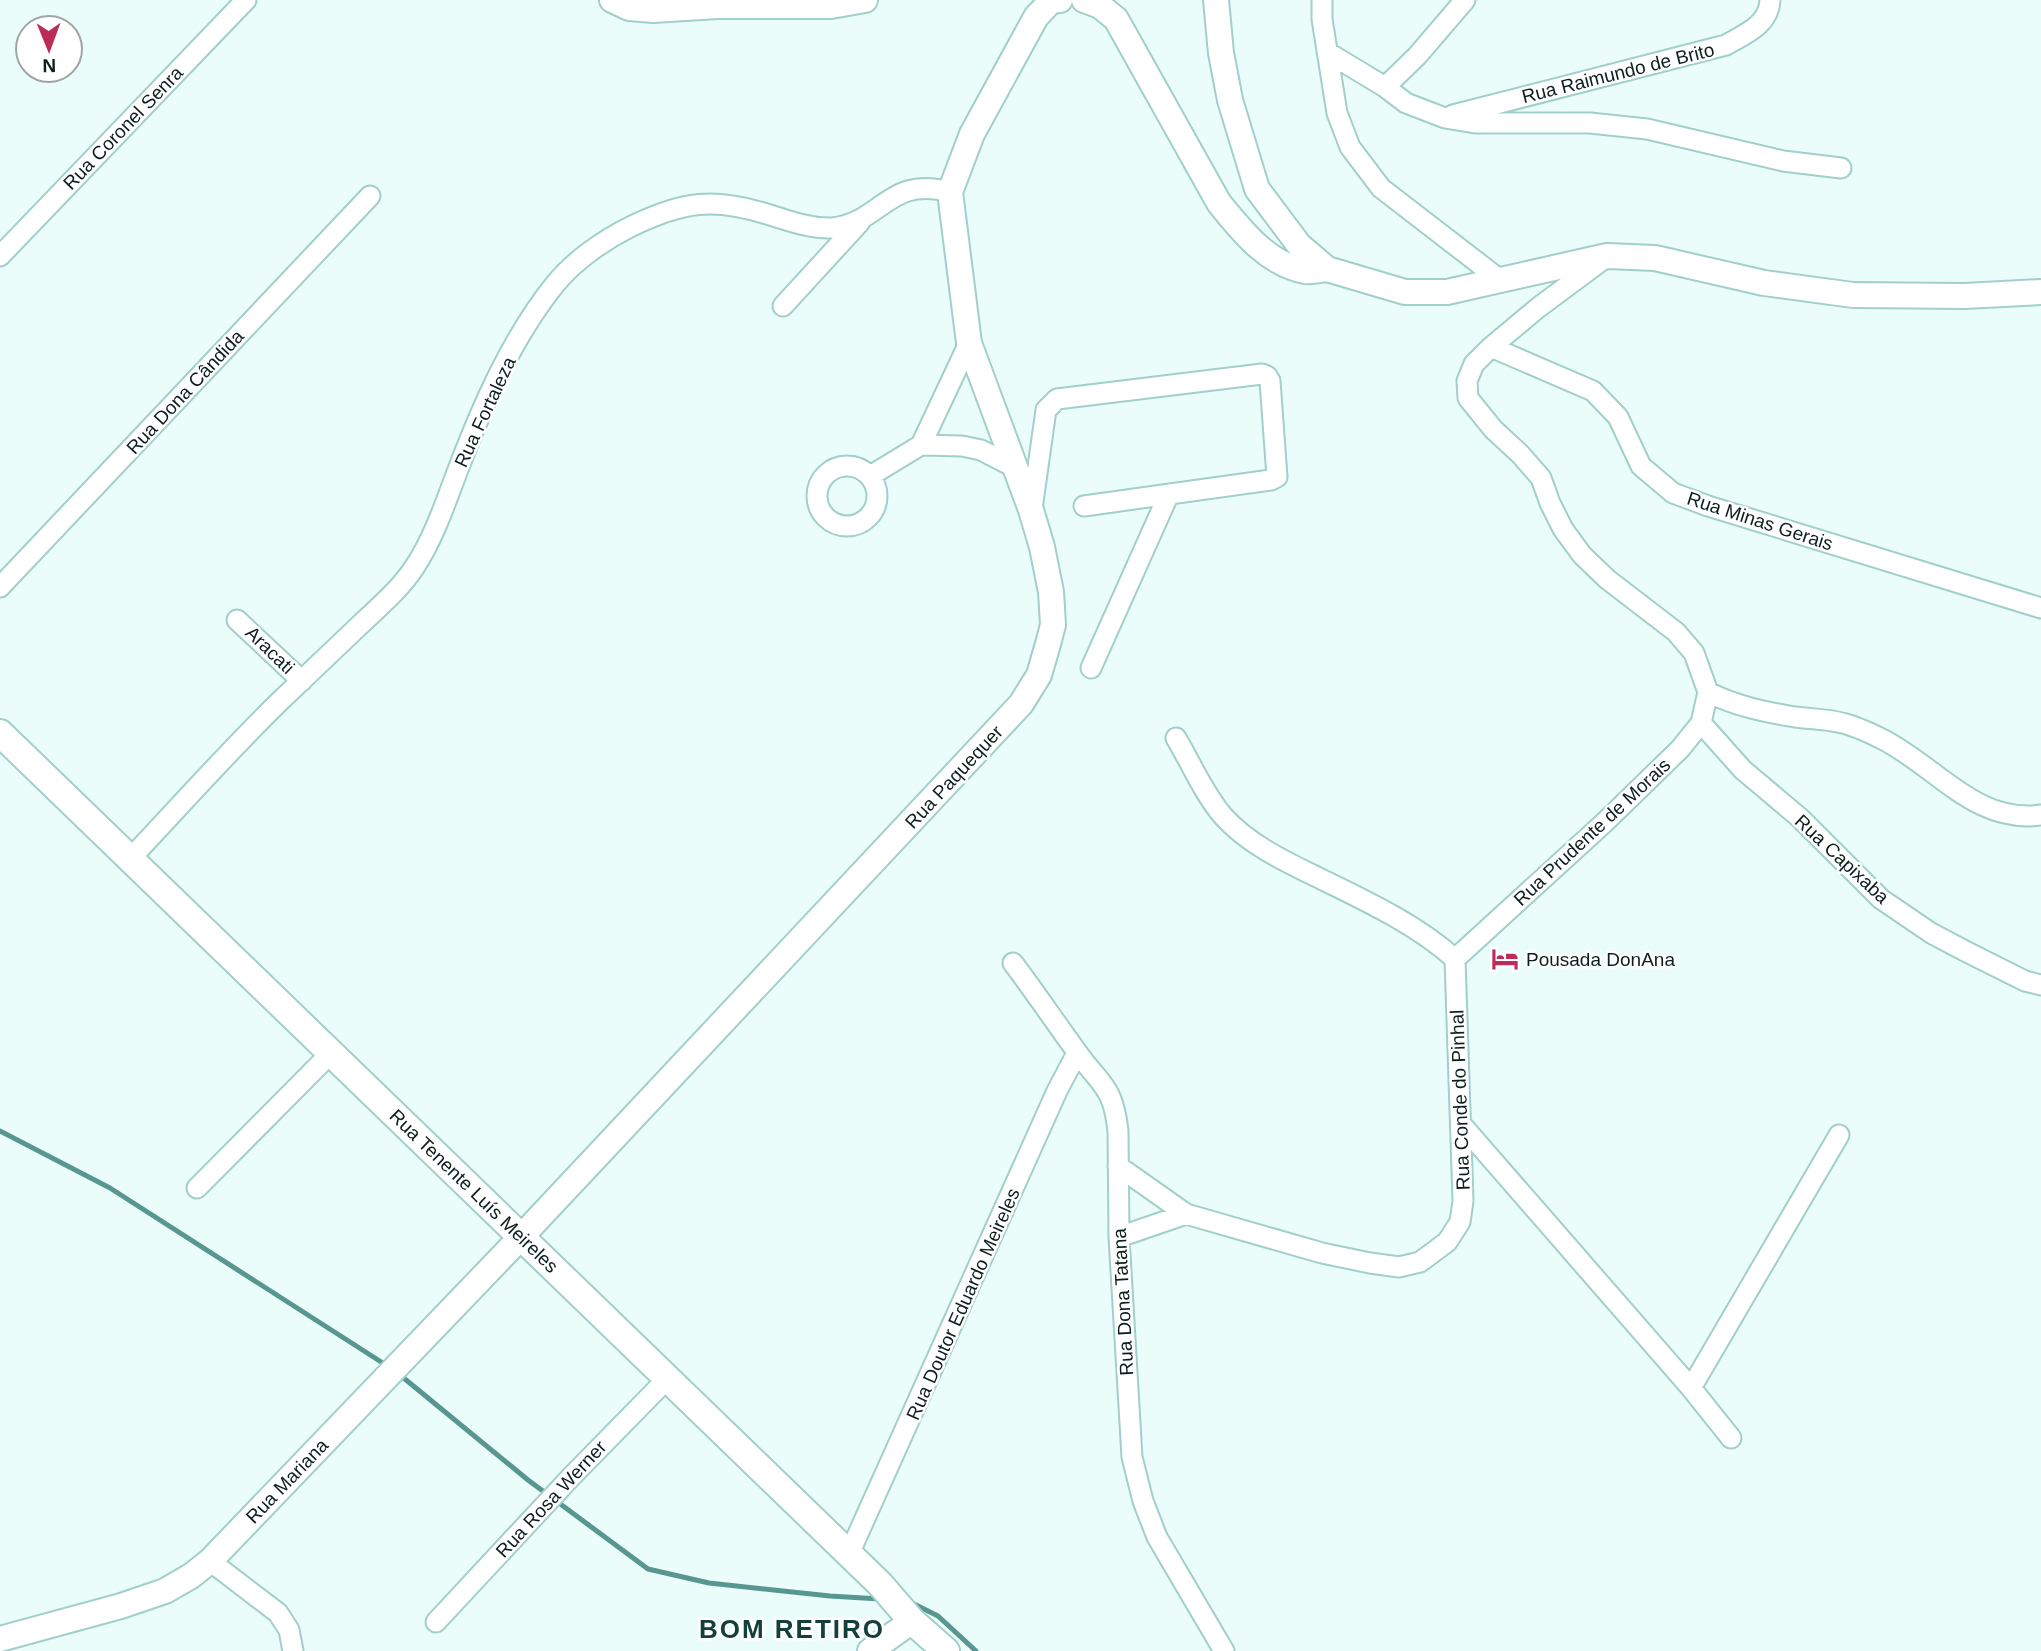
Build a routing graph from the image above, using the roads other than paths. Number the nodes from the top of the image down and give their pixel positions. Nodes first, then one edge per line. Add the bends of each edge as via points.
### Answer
1 (246, 0) edge
2 (612, 0) edge
3 (865, 0) edge
4 (1060, 0) edge
5 (1084, 0) edge
6 (1216, 0) edge
7 (1322, 0) edge
8 (1465, 0) edge
9 (1769, 0) edge
10 (1327, 52) junction
11 (1385, 87) junction
12 (1446, 118) junction
13 (1841, 168) dead end
14 (950, 192) junction
15 (370, 197) dead end
16 (865, 216) junction
17 (0, 256) edge
18 (1607, 256) junction
19 (1327, 269) junction
20 (1499, 279) junction
21 (2041, 292) edge
22 (783, 306) dead end
23 (969, 343) junction
24 (1491, 347) junction
25 (921, 444) junction
26 (1014, 467) junction
27 (870, 475) dead end
28 (1168, 496) junction
29 (1084, 506) dead end
30 (1031, 510) junction
31 (0, 587) edge
32 (2041, 608) edge
33 (237, 620) dead end
34 (1091, 668) dead end
35 (302, 681) junction
36 (1708, 692) junction
37 (1701, 723) junction
38 (0, 733) edge
39 (1176, 738) dead end
40 (2041, 815) edge
41 (130, 859) junction
42 (1455, 959) junction
43 (1013, 963) dead end
44 (2041, 985) edge
45 (331, 1053) junction
46 (1077, 1053) junction
47 (1461, 1124) junction
48 (1839, 1135) dead end
49 (1118, 1166) junction
50 (197, 1188) dead end
51 (1186, 1214) junction
52 (521, 1237) junction
53 (1119, 1237) junction
54 (668, 1378) junction
55 (1691, 1388) junction
56 (1731, 1438) dead end
57 (849, 1554) junction
58 (209, 1561) junction
59 (907, 1615) junction
60 (436, 1622) dead end
61 (0, 1639) edge
62 (293, 1651) edge
63 (870, 1651) edge
64 (946, 1651) edge
65 (1224, 1651) edge

1 - 17 street, Rua Coronel Senra
2 - 3 street via 629,8 653,10 831,6
4 - 14 street via 1051,1 1036,17 972,134
5 - 19 street via 1116,19 1219,203 1241,230 1286,265 1307,271
6 - 19 street via 1230,100 1257,189 1299,245
7 - 10 street
8 - 11 street
9 - 12 street, Rua Raimundo de Brito via 1769,10 1757,27 1726,45
10 - 11 street
10 - 20 street via 1337,113 1363,167 1381,188
11 - 12 street via 1406,103
12 - 13 street via 1647,129 1769,158
14 - 16 street, Rua Fortaleza via 921,188 902,192
14 - 23 street, Rua Paquequer
15 - 31 street, Rua Dona Cândida
16 - 22 street
16 - 35 street, Rua Fortaleza via 840,226 815,227 737,205 704,202 630,227 593,250 558,280 528,321 414,568
18 - 20 street
18 - 21 street via 1655,258 1764,283 1853,295
18 - 24 street
19 - 20 street via 1405,292 1447,292
23 - 25 street
23 - 26 street, Rua Paquequer
24 - 32 street, Rua Minas Gerais via 1593,391 1618,417 1641,466 1673,493
24 - 36 street via 1474,364 1467,382 1468,398 1541,478 1563,529 1582,555 1676,632 1694,653
25 - 26 street via 981,450
25 - 27 street
26 - 30 street, Rua Paquequer
28 - 29 street
28 - 30 street via 1277,477 1267,376 1057,399 1046,410
28 - 34 street
30 - 52 street, Rua Paquequer via 1051,593 1053,625 1039,674 1021,704
33 - 35 street, Aracati
35 - 41 street, Rua Fortaleza
36 - 37 street, Rua Prudente de Morais
36 - 40 street via 1729,703 1869,732 1968,799 1993,811
37 - 42 street, Rua Prudente de Morais via 1605,822
37 - 44 street, Rua Capixaba via 1743,770 1800,818 1881,899 1931,933
38 - 41 main road, Rua Tenente Luís Meireles
39 - 42 street via 1223,816 1249,839 1437,943
41 - 45 main road, Rua Tenente Luís Meireles
42 - 47 street, Rua Conde do Pinhal
43 - 46 street, Rua Dona Tatana
45 - 50 street
45 - 52 main road, Rua Tenente Luís Meireles
46 - 49 street, Rua Dona Tatana via 1106,1086 1115,1107
46 - 57 street, Rua Doutor Eduardo Meireles
47 - 51 street, Rua Conde do Pinhal via 1460,1222 1447,1242 1420,1262 1398,1267 1370,1264
47 - 55 street
48 - 55 street
49 - 51 street, Rua Conde do Pinhal
49 - 53 street, Rua Dona Tatana
51 - 53 street
52 - 54 main road, Rua Tenente Luís Meireles
52 - 58 street, Rua Mariana
53 - 65 street, Rua Dona Tatana via 1130,1432 1143,1501 1157,1537
54 - 57 main road, Rua Tenente Luís Meireles
54 - 60 street, Rua Rosa Werner
55 - 56 street
57 - 59 main road, Rua Tenente Luís Meireles
58 - 61 street, Rua Mariana via 165,1591
58 - 62 street via 278,1613 289,1630
59 - 63 street
59 - 64 main road, Rua Tenente Luís Meireles

